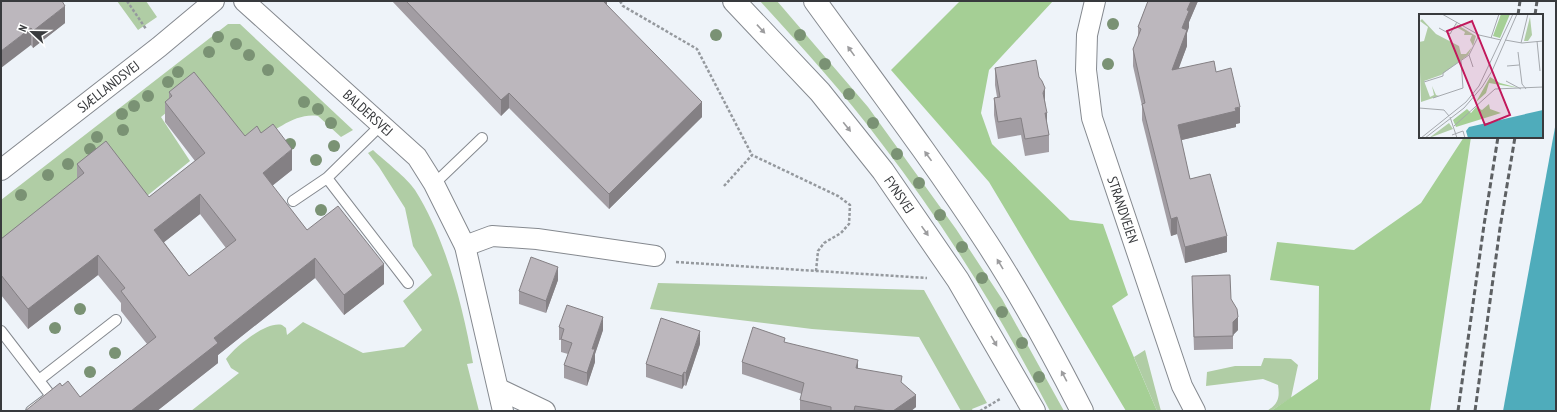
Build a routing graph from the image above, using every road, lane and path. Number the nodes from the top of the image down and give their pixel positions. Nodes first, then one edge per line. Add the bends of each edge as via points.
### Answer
1 (127, 1) edge
2 (214, 1) edge
3 (244, 1) edge
4 (620, 1) edge
5 (734, 1) edge
6 (815, 1) edge
7 (1095, 1) edge
8 (159, 48) junction
9 (381, 125) junction
10 (482, 138) dead end
11 (752, 155) junction
12 (1, 170) edge
13 (327, 178) junction
14 (434, 184) junction
15 (724, 186) dead end
16 (293, 201) dead end
17 (465, 246) junction
18 (655, 256) joint
19 (816, 271) junction
20 (958, 280) junction
21 (408, 283) dead end
22 (116, 320) dead end
23 (1, 331) edge
24 (39, 380) junction
25 (499, 389) junction
26 (31, 411) edge
27 (503, 411) edge
28 (545, 411) edge
29 (1034, 411) edge
30 (1082, 411) edge
31 (1195, 411) edge

1 - 8 path
2 - 8 street, SJÆLLANDSVEJ
3 - 9 street, BALDERSVEJ
4 - 11 path via 623,6 697,49
5 -> 20 main road, FYNSVEJ via 820,92 882,170
30 -> 6 main road via 1045,340 988,244 938,170
7 - 31 street, STRANDVEJEN via 1087,35 1086,70 1092,118 1180,379
8 - 12 street, SJÆLLANDSVEJ
9 - 13 lane
9 - 14 street, BALDERSVEJ via 417,157
10 - 14 lane
11 - 15 path
11 - 19 path via 838,196 850,205 849,224 841,233 824,243 818,251
13 - 16 lane
13 - 21 lane
14 - 17 street, BALDERSVEJ
17 - 18 street via 492,236 537,239
17 - 25 street, BALDERSVEJ
18 - 19 path via 677,262
19 - 20 path
20 -> 29 main road, FYNSVEJ
22 - 24 lane
23 - 24 lane
24 - 26 lane via 51,396
25 - 27 street, BALDERSVEJ
25 - 28 street

